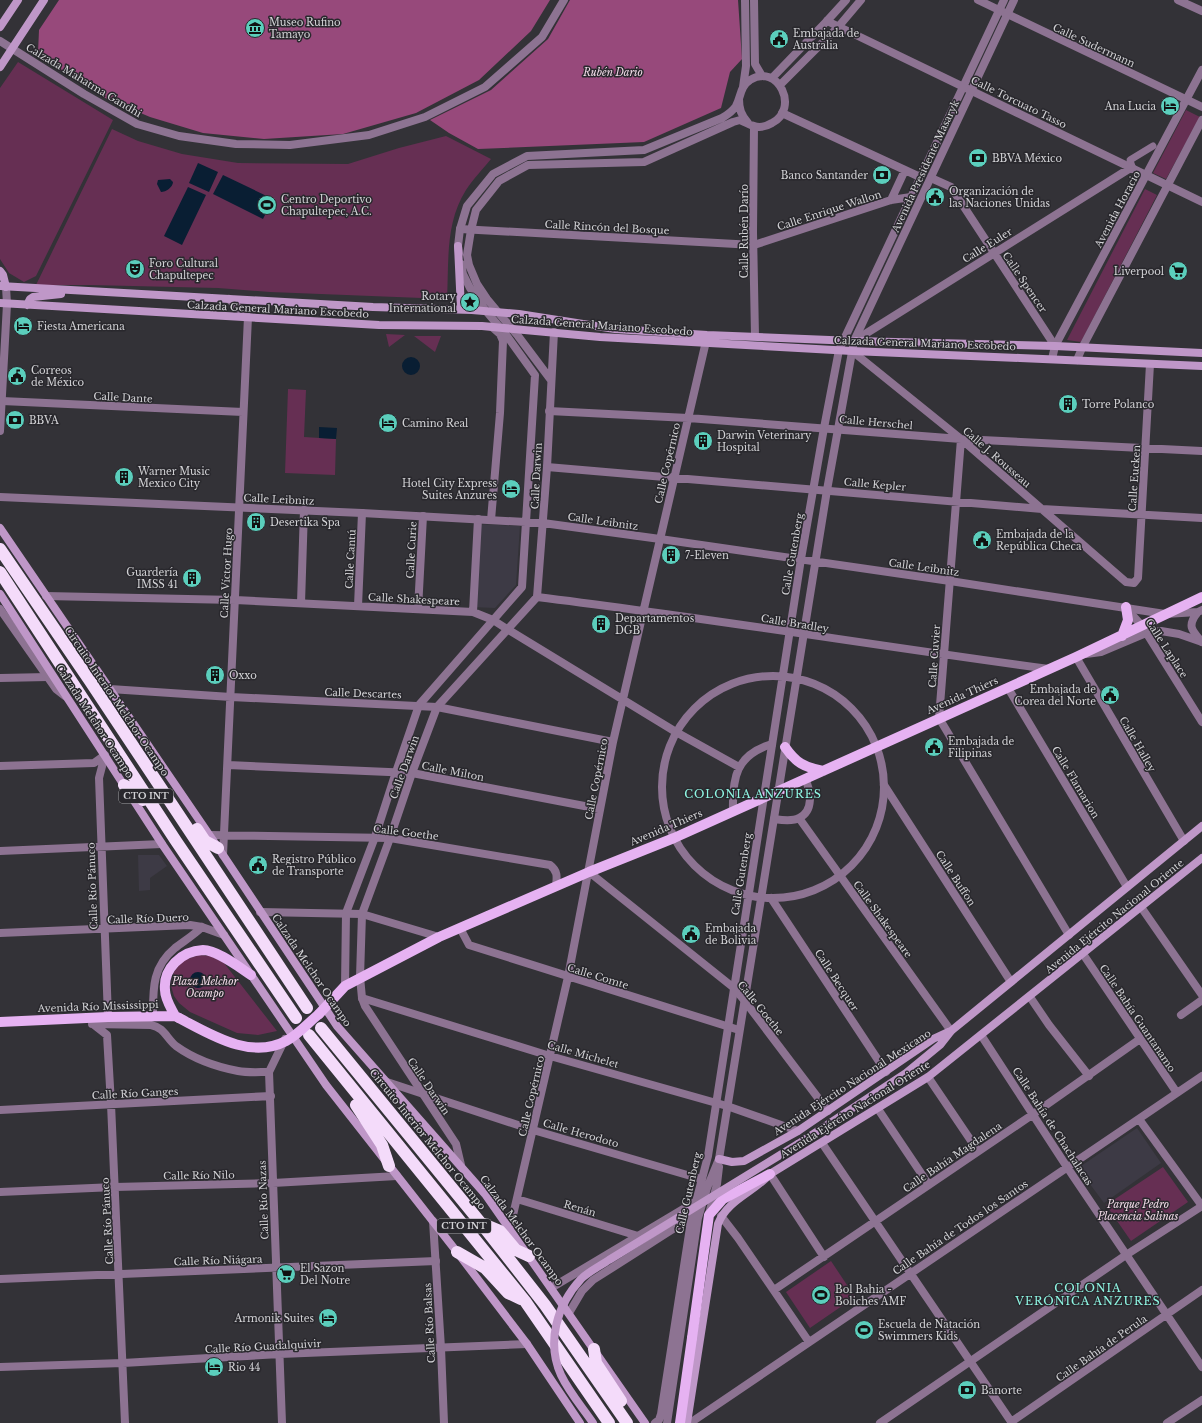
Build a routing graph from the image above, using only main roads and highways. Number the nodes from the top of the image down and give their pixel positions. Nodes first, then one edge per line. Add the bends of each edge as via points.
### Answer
1 (18, 0) edge
2 (44, 0) edge
3 (0, 27) edge
4 (0, 67) edge
5 (458, 246) road end
6 (0, 270) edge
7 (3, 286) edge
8 (64, 290) junction
9 (4, 303) edge
10 (27, 305) junction
11 (461, 309) junction
12 (707, 339) junction
13 (1202, 353) edge
14 (1202, 366) edge
15 (0, 528) edge
16 (0, 549) edge
17 (0, 572) edge
18 (0, 594) edge
19 (1202, 597) edge
20 (1126, 608) road end
21 (1122, 636) junction
22 (786, 747) road end
23 (823, 771) junction
24 (124, 785) junction
25 (168, 798) junction
26 (163, 822) junction
27 (1202, 826) edge
28 (220, 852) junction
29 (1202, 859) edge
30 (251, 975) junction
31 (307, 1008) dead end
32 (322, 1011) junction
33 (177, 1017) junction
34 (296, 1018) dead end
35 (0, 1022) edge
36 (321, 1028) dead end
37 (951, 1031) junction
38 (309, 1035) dead end
39 (286, 1041) joint
40 (349, 1087) junction
41 (719, 1159) road end
42 (389, 1166) junction
43 (770, 1174) junction
44 (480, 1222) junction
45 (457, 1252) junction
46 (529, 1256) junction
47 (526, 1301) junction
48 (594, 1349) junction
49 (580, 1423) edge
50 (593, 1423) edge
51 (609, 1423) edge
52 (627, 1423) edge
53 (633, 1423) edge
54 (645, 1423) edge
55 (680, 1423) edge
56 (687, 1423) edge

1 - 3 main road
2 - 4 main road
5 - 11 main road
6 - 7 main road via 3,275
7 - 8 main road, Calzada General Mariano Escobedo
8 - 10 main road via 61,294 33,297
8 - 11 main road, Calzada General Mariano Escobedo via 373,307
9 - 10 main road, Calzada General Mariano Escobedo
10 - 12 main road, Calzada General Mariano Escobedo via 379,325 512,328 600,337
11 - 12 main road, Calzada General Mariano Escobedo
12 - 13 main road, Calzada General Mariano Escobedo via 755,336
12 - 14 main road, Calzada General Mariano Escobedo via 852,351
15 - 28 main road, Calzada Melchor Ocampo / CTO INT
16 - 25 highway, Circuito Interior Melchor Ocampo / CTO INT
17 - 26 highway, CTO INT
18 - 24 main road, Calzada Melchor Ocampo / CTO INT
19 - 21 main road, Avenida Thiers via 1166,614 1144,630
20 - 21 main road via 1128,625
21 - 23 main road, Avenida Thiers
22 - 23 main road via 798,762
23 - 32 main road, Avenida Thiers via 674,838 588,872 439,938 345,986
24 - 26 highway via 139,793 154,815
24 - 30 main road, Calzada Melchor Ocampo / CTO INT
25 - 28 highway via 181,807 205,841
25 - 31 highway, Circuito Interior Melchor Ocampo / CTO INT
26 - 34 highway, CTO INT
27 - 37 main road, Avenida Ejército Nacional Oriente
28 - 32 main road, Calzada Melchor Ocampo / CTO INT
29 - 43 main road, Avenida Ejército Nacional Oriente via 928,1077
30 - 33 main road via 215,953 203,950 189,953 174,962 166,977 165,991
30 - 42 main road, Calzada Melchor Ocampo / CTO INT via 326,1085
32 - 39 main road, Avenida Thiers, bridge
32 - 46 main road, Calzada Melchor Ocampo / CTO INT via 461,1165
33 - 35 main road, Avenida Río Mississippi
33 - 39 main road, Avenida Río Mississippi, bridge via 239,1045 268,1047
36 - 44 highway, Circuito Interior Melchor Ocampo / CTO INT
37 - 41 main road, Avenida Ejército Nacional Mexicano via 933,1040 798,1131 744,1161
37 - 50 main road, bridge via 940,1045 906,1073 798,1144 582,1278 566,1298 557,1318 554,1340 556,1360 561,1374
38 - 40 highway, CTO INT
40 - 42 highway via 356,1106 382,1145
40 - 47 highway, CTO INT
42 - 45 main road, Calzada Melchor Ocampo / CTO INT
43 - 55 main road, bridge via 723,1199 709,1215
43 - 56 main road, Avenida Ejército Nacional Oriente via 730,1206 718,1224
44 - 46 highway via 500,1231 516,1250
44 - 52 highway, Circuito Interior Melchor Ocampo / CTO INT via 545,1305
45 - 47 highway via 485,1268 508,1293
45 - 49 main road, Calzada Melchor Ocampo / CTO INT via 527,1344
46 - 48 main road, Calzada Melchor Ocampo / CTO INT
47 - 51 highway, CTO INT
48 - 53 highway via 596,1363 632,1417
48 - 54 main road, Calzada Melchor Ocampo / CTO INT

